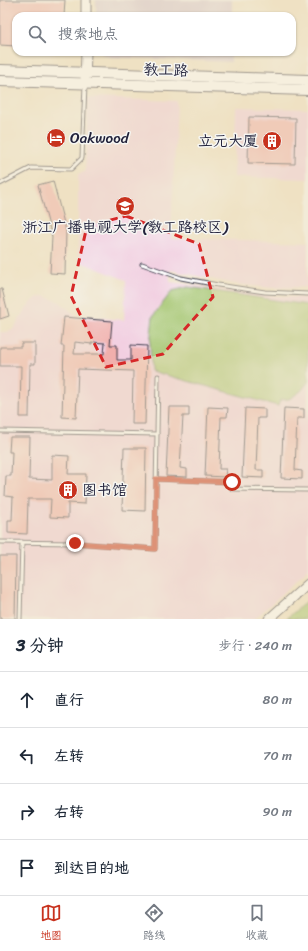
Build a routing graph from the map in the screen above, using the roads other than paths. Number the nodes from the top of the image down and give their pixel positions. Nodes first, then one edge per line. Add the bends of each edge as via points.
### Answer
1 (86, 0) edge
2 (86, 12) edge
3 (86, 56) edge
4 (0, 70) edge
5 (85, 72) junction
6 (308, 80) edge
7 (0, 81) edge
8 (85, 83) junction
9 (308, 90) edge
10 (0, 184) edge
11 (142, 264) dead end
12 (308, 294) edge
13 (158, 376) dead end
14 (0, 431) edge
15 (157, 434) junction
16 (156, 479) junction
17 (308, 490) edge
18 (0, 542) edge
19 (22, 542) junction
20 (308, 584) edge
21 (20, 619) edge
22 (269, 619) edge

1 - 2 main road
3 - 5 main road
4 - 5 main road, 教工路
5 - 6 main road, 教工路
5 - 8 main road
7 - 8 main road, 教工路
8 - 9 main road, 教工路
8 - 10 lane via 82,158 71,169 31,168
11 - 12 lane via 181,278 218,286
13 - 15 lane
14 - 15 lane
15 - 16 lane
16 - 17 lane via 232,482 232,489
16 - 19 lane via 155,549
18 - 19 lane
19 - 21 lane
20 - 22 main road

